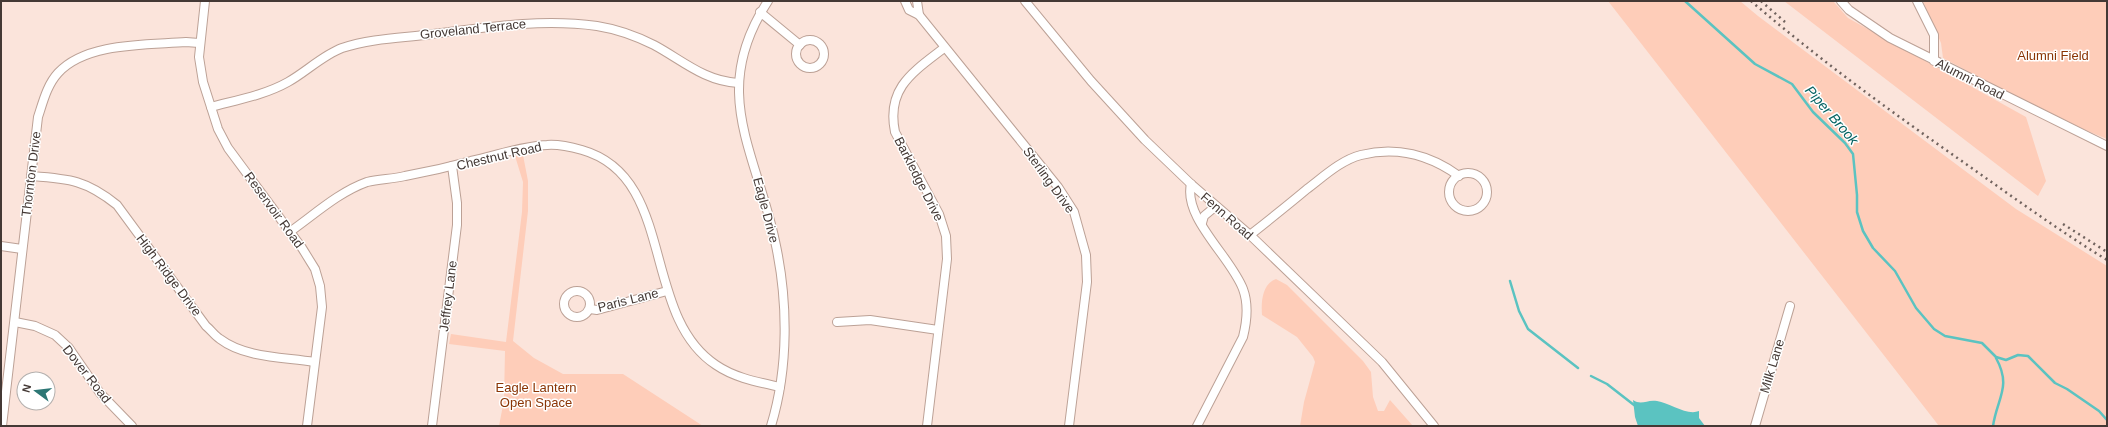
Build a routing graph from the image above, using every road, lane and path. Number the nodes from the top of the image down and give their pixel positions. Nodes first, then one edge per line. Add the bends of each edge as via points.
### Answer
1 (205, 1) edge
2 (768, 1) edge
3 (905, 1) edge
4 (917, 1) edge
5 (1026, 1) edge
6 (1841, 1) edge
7 (1917, 1) edge
8 (760, 12) junction
9 (919, 15) junction
10 (199, 43) junction
11 (800, 45) dead end
12 (944, 48) junction
13 (1934, 61) junction
14 (738, 83) junction
15 (211, 107) junction
16 (2107, 146) edge
17 (452, 166) junction
18 (31, 176) junction
19 (1459, 176) junction
20 (1191, 184) junction
21 (1216, 206) junction
22 (1202, 223) junction
23 (291, 231) junction
24 (1250, 235) junction
25 (1, 246) edge
26 (22, 249) junction
27 (667, 291) junction
28 (1790, 306) dead end
29 (590, 309) dead end
30 (15, 322) junction
31 (837, 322) dead end
32 (938, 330) junction
33 (314, 362) junction
34 (780, 387) junction
35 (2, 426) edge
36 (132, 426) edge
37 (307, 426) edge
38 (432, 426) edge
39 (771, 426) edge
40 (927, 426) edge
41 (1069, 426) edge
42 (1197, 426) edge
43 (1434, 426) edge
44 (1755, 426) edge

1 - 10 street, Reservoir Road
2 - 8 street, Eagle Drive
3 - 9 street, Sterling Drive via 909,10
4 - 9 street, Sterling Drive
5 - 20 street, Fenn Road via 1122,115
6 - 13 street, Alumni Road via 1849,10 1890,38
7 - 13 street via 1934,35
8 - 11 street
8 - 14 street, Eagle Drive via 747,38
9 - 12 street, Sterling Drive
10 - 15 street, Reservoir Road via 203,82
10 - 18 street, Thornton Drive via 105,50 76,58 58,73 46,91 38,117
12 - 32 street, Barkledge Drive via 908,77 893,104 892,117 895,132 939,214 946,236 947,259
12 - 41 street, Sterling Drive via 1058,187 1074,212 1082,233 1087,282
13 - 16 street, Alumni Road
14 - 15 street, Groveland Terrace via 712,79 696,72 653,45 628,34 570,22 540,22 364,42 340,49 287,83 256,95
14 - 34 street, Eagle Drive via 744,131 775,240 781,274 784,356
15 - 23 street, Reservoir Road via 228,148
17 - 23 street, Chestnut Road via 362,184 340,196
17 - 27 street, Chestnut Road via 548,145 594,154 625,178 636,193 645,214
17 - 38 street, Jeffrey Lane via 457,225
18 - 26 street, Thornton Drive
18 - 33 street, High Ridge Drive via 80,182 99,190 117,205 206,326 220,339 237,349
19 - 19 street via 1454,179 1449,190 1452,202 1466,212 1479,208 1486,198 1486,185 1478,176 1465,173
19 - 24 street via 1444,164 1422,156 1391,151 1360,155 1336,167
20 - 21 street, Fenn Road
20 - 22 street via 1190,200
21 - 22 street via 1204,216
21 - 24 street, Fenn Road
22 - 42 street via 1243,289 1247,321 1243,337
23 - 33 street, Reservoir Road via 315,269 320,286 322,307
24 - 43 street, Fenn Road via 1382,362
25 - 26 street
26 - 30 street, Thornton Drive
27 - 29 street, Paris Lane via 597,310
27 - 34 street, Chestnut Road via 683,330 697,348 716,365 735,375
28 - 44 street, Milk Lane
30 - 35 street, Thornton Drive
30 - 36 street, Dover Road via 35,326 55,335 69,348 100,393
31 - 32 street via 870,320
32 - 40 street, Barkledge Drive
33 - 37 street, Reservoir Road
34 - 39 street, Eagle Drive

